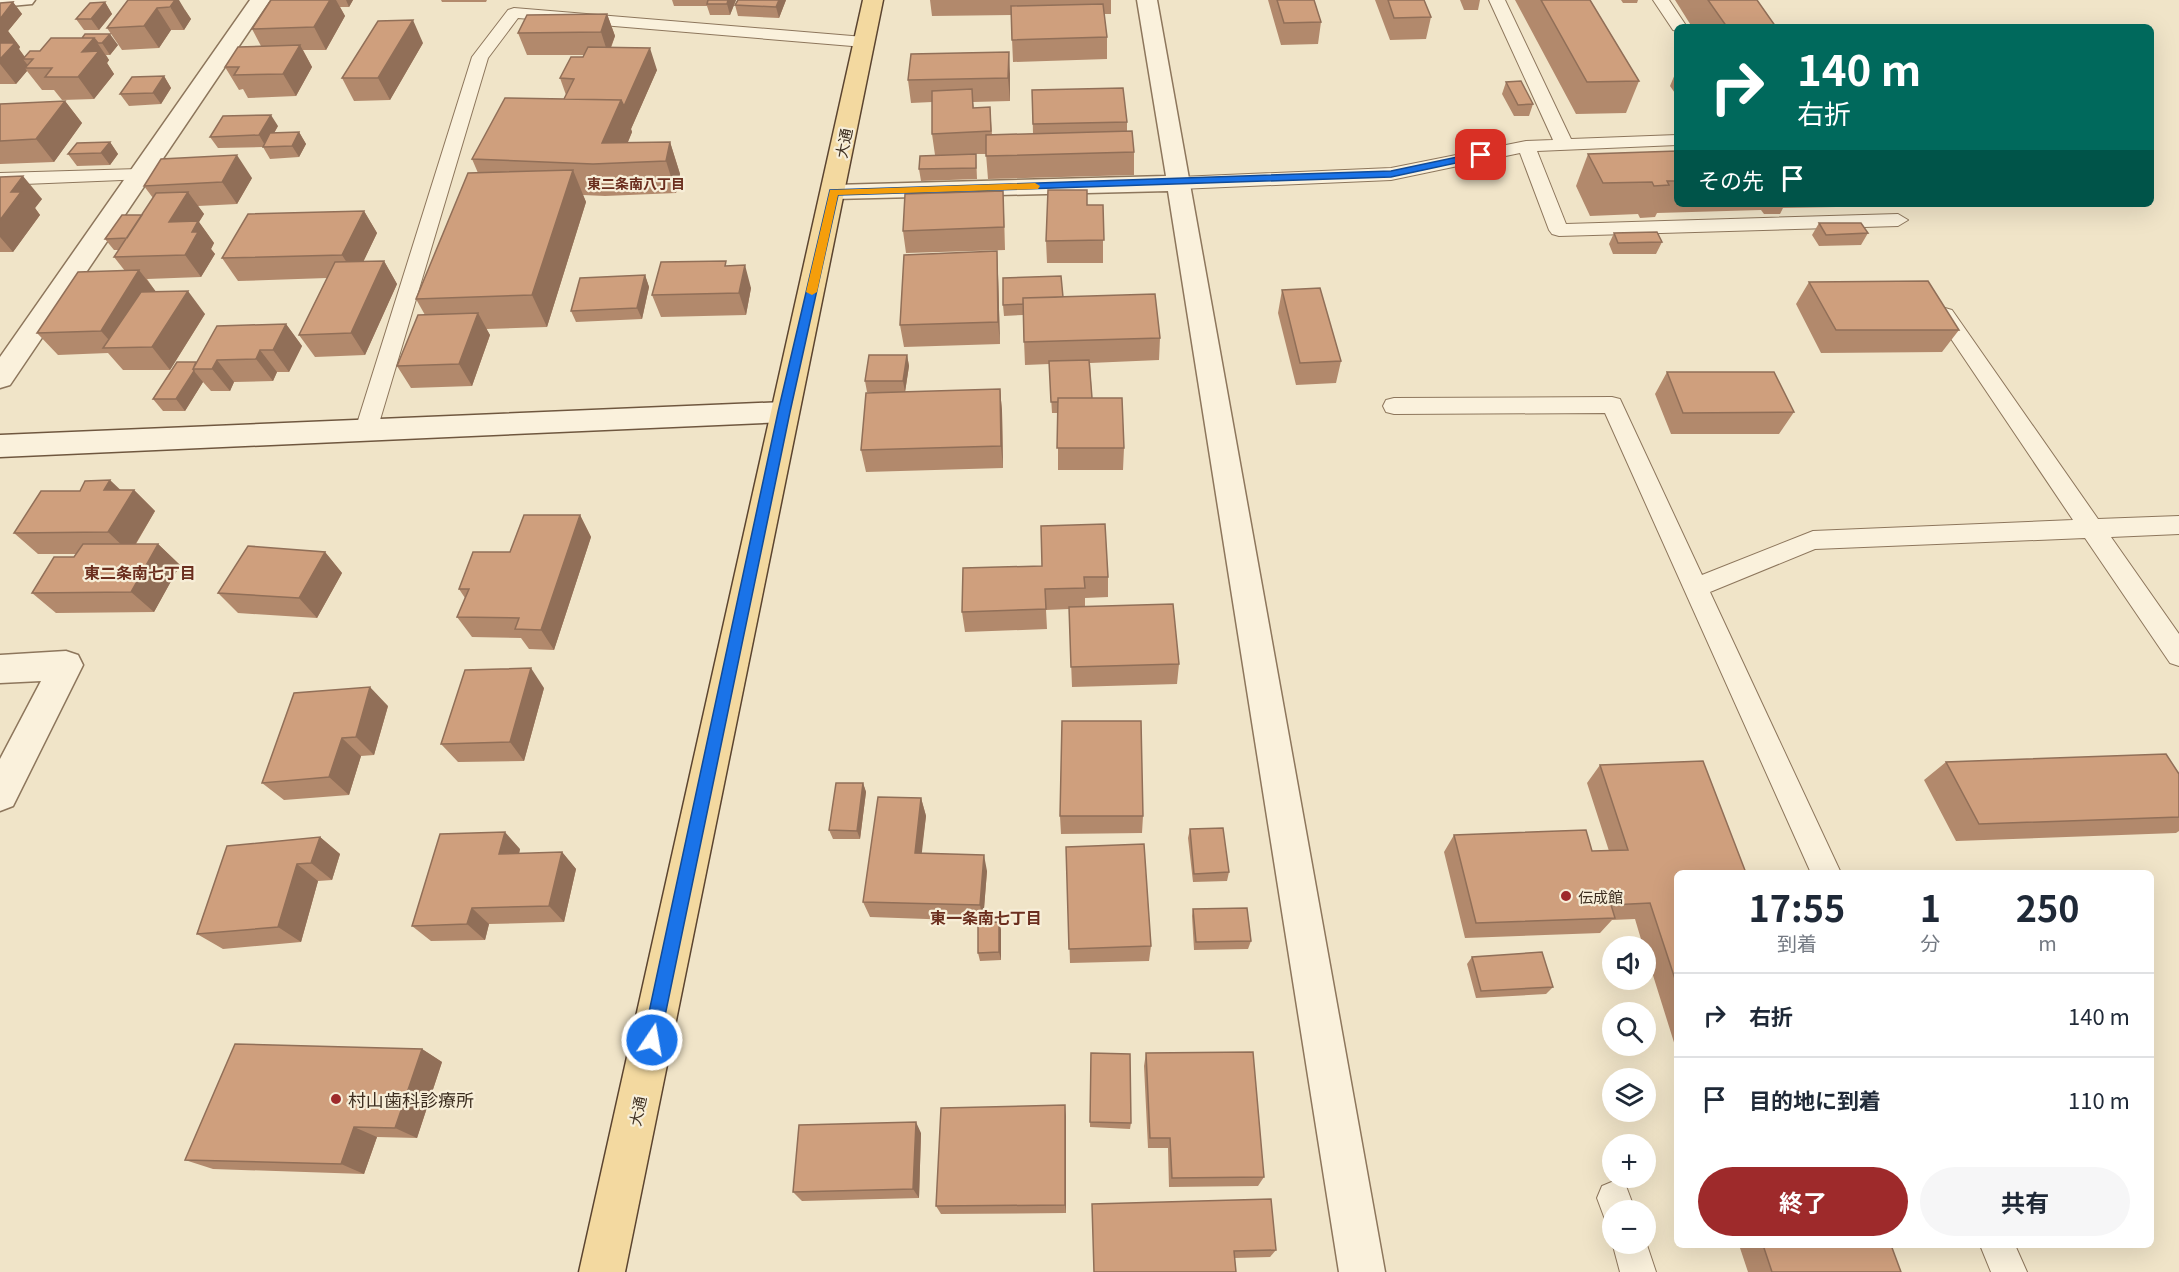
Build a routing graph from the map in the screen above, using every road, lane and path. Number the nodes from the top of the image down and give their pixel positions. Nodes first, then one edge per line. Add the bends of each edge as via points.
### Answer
1 (25, 0) edge
2 (260, 0) edge
3 (873, 0) edge
4 (1147, 0) edge
5 (1497, 0) edge
6 (1661, 0) edge
7 (0, 1) edge
8 (1677, 24) edge
9 (864, 42) junction
10 (1674, 140) edge
11 (1564, 144) junction
12 (1526, 146) junction
13 (139, 175) junction
14 (0, 180) edge
15 (1179, 183) junction
16 (834, 192) junction
17 (1889, 207) edge
18 (1945, 315) edge
19 (0, 378) edge
20 (1394, 406) dead end
21 (784, 412) junction
22 (366, 430) junction
23 (0, 446) edge
24 (2179, 525) edge
25 (2093, 529) junction
26 (1695, 588) junction
27 (2179, 655) edge
28 (0, 669) edge
29 (0, 795) edge
30 (1825, 870) edge
31 (1998, 1248) edge
32 (1632, 1254) edge
33 (602, 1272) edge
34 (1362, 1272) edge
35 (1638, 1272) edge
36 (2009, 1272) edge

1 - 7 street
2 - 13 street
3 - 9 main road, 大通
4 - 15 street
5 - 11 lane
6 - 8 lane
9 - 16 main road, 大通
9 - 22 lane via 514,13 480,57
10 - 11 lane
11 - 12 lane
12 - 15 lane via 1391,174
12 - 17 lane via 1559,230 1898,220
13 - 14 lane
13 - 19 street
15 - 16 street
15 - 34 street
16 - 21 main road, 大通
18 - 25 lane
20 - 26 lane via 1612,405
21 - 22 street
21 - 33 main road, 大通
22 - 23 street
24 - 25 lane
25 - 26 lane via 1813,540
25 - 27 lane
26 - 30 lane
28 - 29 street via 66,665
31 - 36 lane
32 - 35 lane

